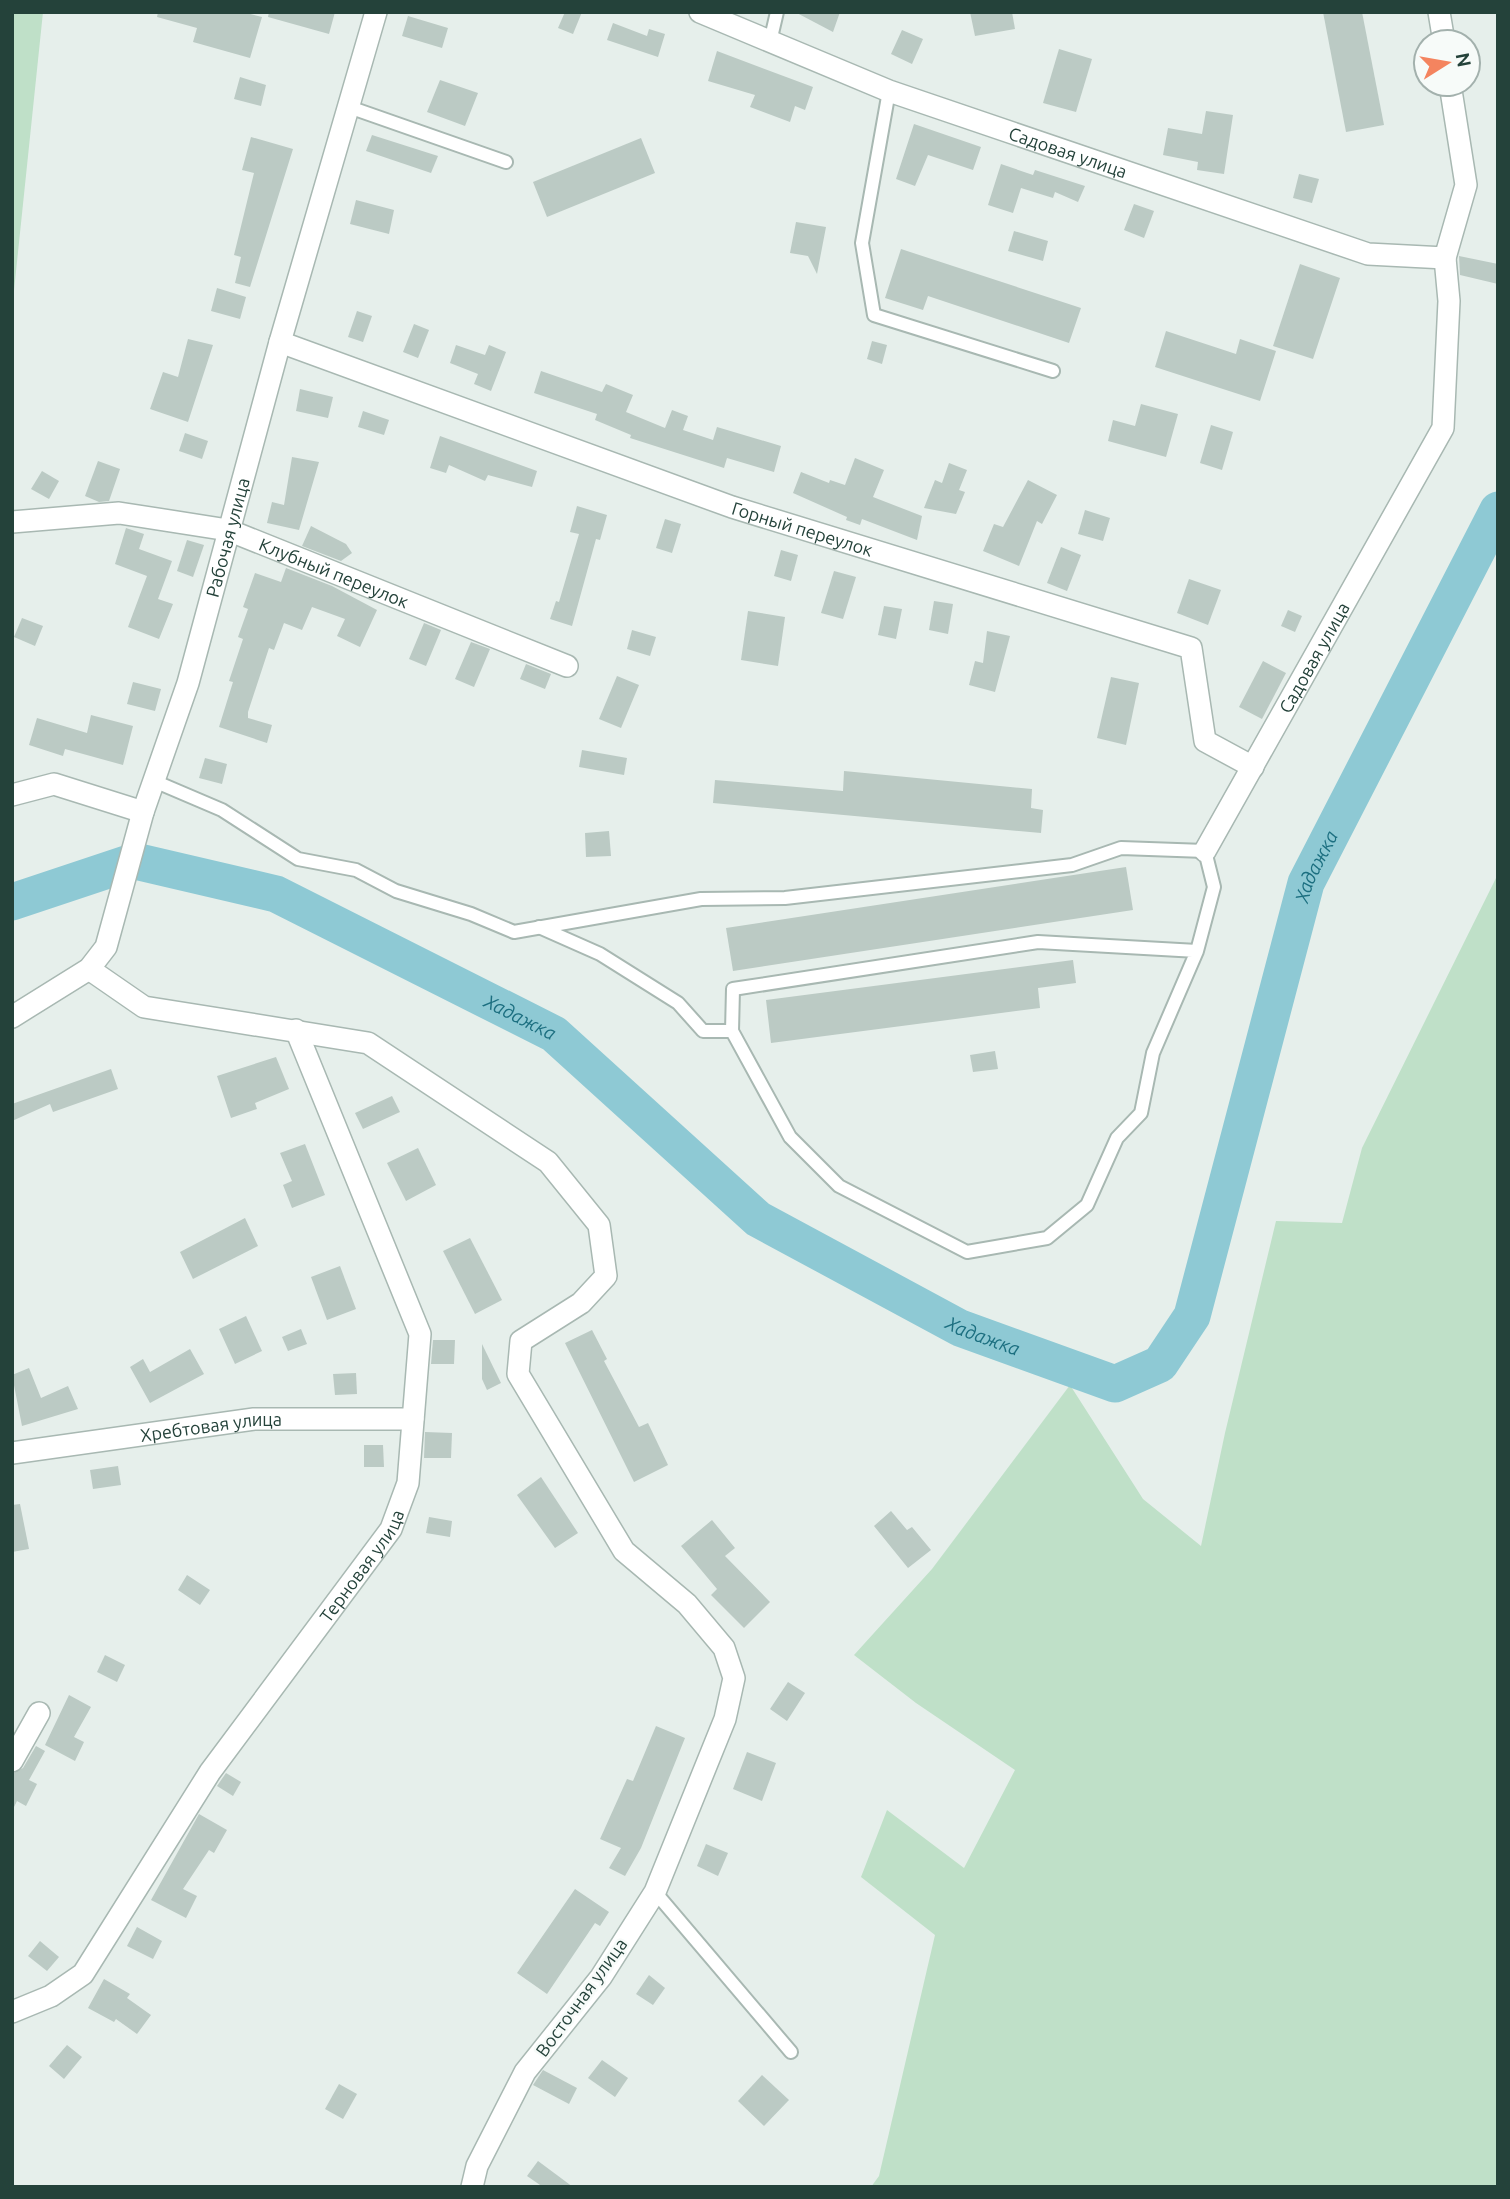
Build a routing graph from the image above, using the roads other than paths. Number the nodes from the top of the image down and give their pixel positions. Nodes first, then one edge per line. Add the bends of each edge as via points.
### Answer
1 (376, 12) edge
2 (700, 12) edge
3 (777, 12) edge
4 (770, 42) junction
5 (889, 91) junction
6 (1452, 98) edge
7 (349, 107) junction
8 (506, 162) dead end
9 (1445, 258) junction
10 (280, 342) junction
11 (1053, 371) dead end
12 (12, 522) edge
13 (228, 530) junction
14 (567, 666) dead end
15 (1253, 767) junction
16 (154, 781) junction
17 (12, 795) edge
18 (143, 812) junction
19 (1205, 851) junction
20 (539, 927) junction
21 (1197, 951) junction
22 (89, 969) junction
23 (12, 1017) edge
24 (296, 1030) junction
25 (732, 1031) junction
26 (413, 1419) junction
27 (13, 1450) edge
28 (39, 1713) dead end
29 (12, 1761) edge
30 (655, 1892) junction
31 (12, 2012) edge
32 (791, 2052) dead end
33 (472, 2187) edge

1 - 7 street, Рабочая улица
2 - 4 street, Садовая улица
3 - 4 lane
4 - 5 street, Садовая улица
5 - 9 street, Садовая улица via 1368,254
5 - 11 lane via 862,243 874,316
6 - 9 street, Садовая улица via 1466,186
7 - 8 lane
7 - 10 street, Рабочая улица
9 - 15 street, Садовая улица via 1449,301 1443,428
10 - 13 street, Рабочая улица
10 - 15 street, Горный переулок via 732,507 1191,648 1205,741
12 - 13 street, Клубный переулок via 119,513
13 - 14 street, Клубный переулок
13 - 16 street, Рабочая улица via 188,683
15 - 19 street, Садовая улица
16 - 18 street, Рабочая улица
16 - 20 lane via 222,810 298,859 356,870 396,891 514,932
17 - 18 street via 54,784
18 - 22 street, Рабочая улица via 107,947
19 - 20 lane via 1121,848 1072,865 785,898 701,899
19 - 21 lane via 1214,887
20 - 25 lane via 600,954 678,1003 703,1031
21 - 25 lane via 1038,942 733,989
21 - 25 lane via 1153,1053 1141,1113 1117,1138 1087,1205 1047,1238 967,1252 839,1185 790,1137
22 - 23 street, Рабочая улица
22 - 24 street via 144,1007
24 - 26 street, Терновая улица via 420,1334
24 - 30 street, Восточная улица via 368,1042 548,1162 599,1225 606,1276 581,1303 521,1341 518,1374 624,1551 687,1604 724,1648 734,1678 725,1719
26 - 27 street, Хребтовая улица via 254,1419
26 - 31 street, Терновая улица via 408,1483 391,1529 211,1772 83,1973 51,1996
28 - 29 street
30 - 32 lane
30 - 33 street, Восточная улица via 601,1977 526,2073 477,2166

